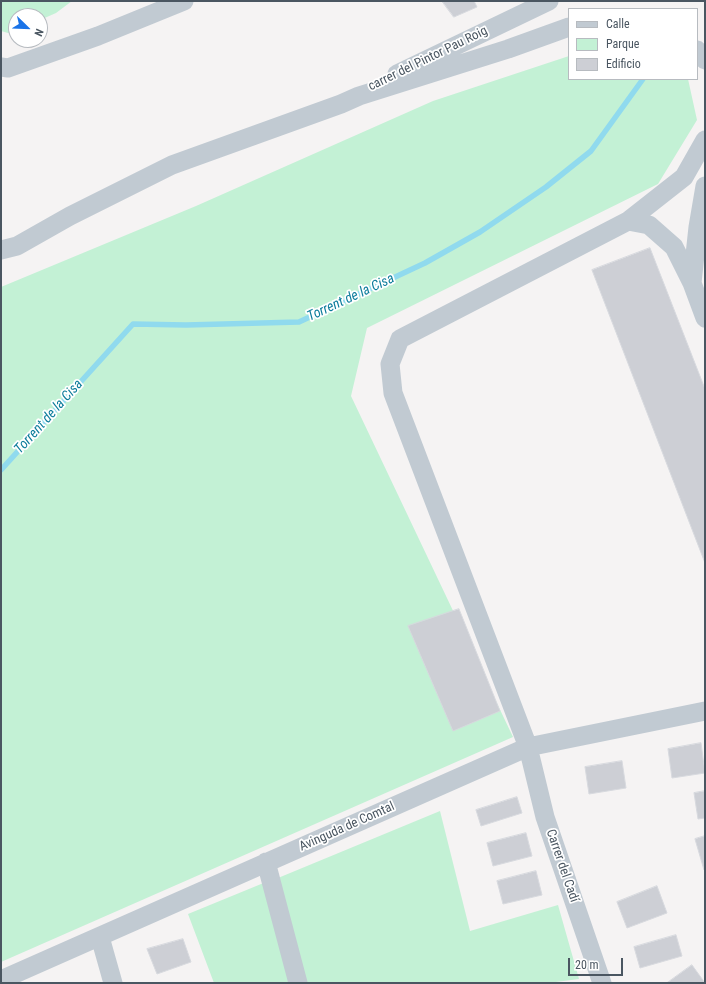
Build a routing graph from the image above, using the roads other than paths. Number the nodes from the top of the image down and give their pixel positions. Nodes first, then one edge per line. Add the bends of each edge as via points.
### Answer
1 (184, 1) edge
2 (549, 1) edge
3 (568, 27) edge
4 (698, 51) edge
5 (705, 60) edge
6 (1, 67) edge
7 (307, 116) junction
8 (705, 140) edge
9 (705, 186) edge
10 (628, 221) junction
11 (1, 250) edge
12 (692, 283) junction
13 (705, 318) edge
14 (705, 712) edge
15 (528, 747) junction
16 (266, 862) junction
17 (100, 937) junction
18 (1, 980) edge
19 (113, 983) edge
20 (298, 983) edge
21 (602, 983) edge

1 - 6 street via 98,36 8,68
2 - 7 street, carrer del Pintor Pau Roig
3 - 7 street via 359,96
4 - 5 street
7 - 11 street via 172,165 70,216 17,246
8 - 10 street, Carrer del Cadí via 684,177
9 - 12 street
10 - 12 street via 649,225 674,247
10 - 15 street, Carrer del Cadí via 400,339 390,364 393,393
12 - 13 street
14 - 15 street, Avinguda de Comtal
15 - 16 street, Avinguda de Comtal
15 - 21 street, Carrer del Cadí via 545,817
16 - 17 street, Avinguda de Comtal
16 - 20 street
17 - 18 street, Avinguda de Comtal
17 - 19 street

